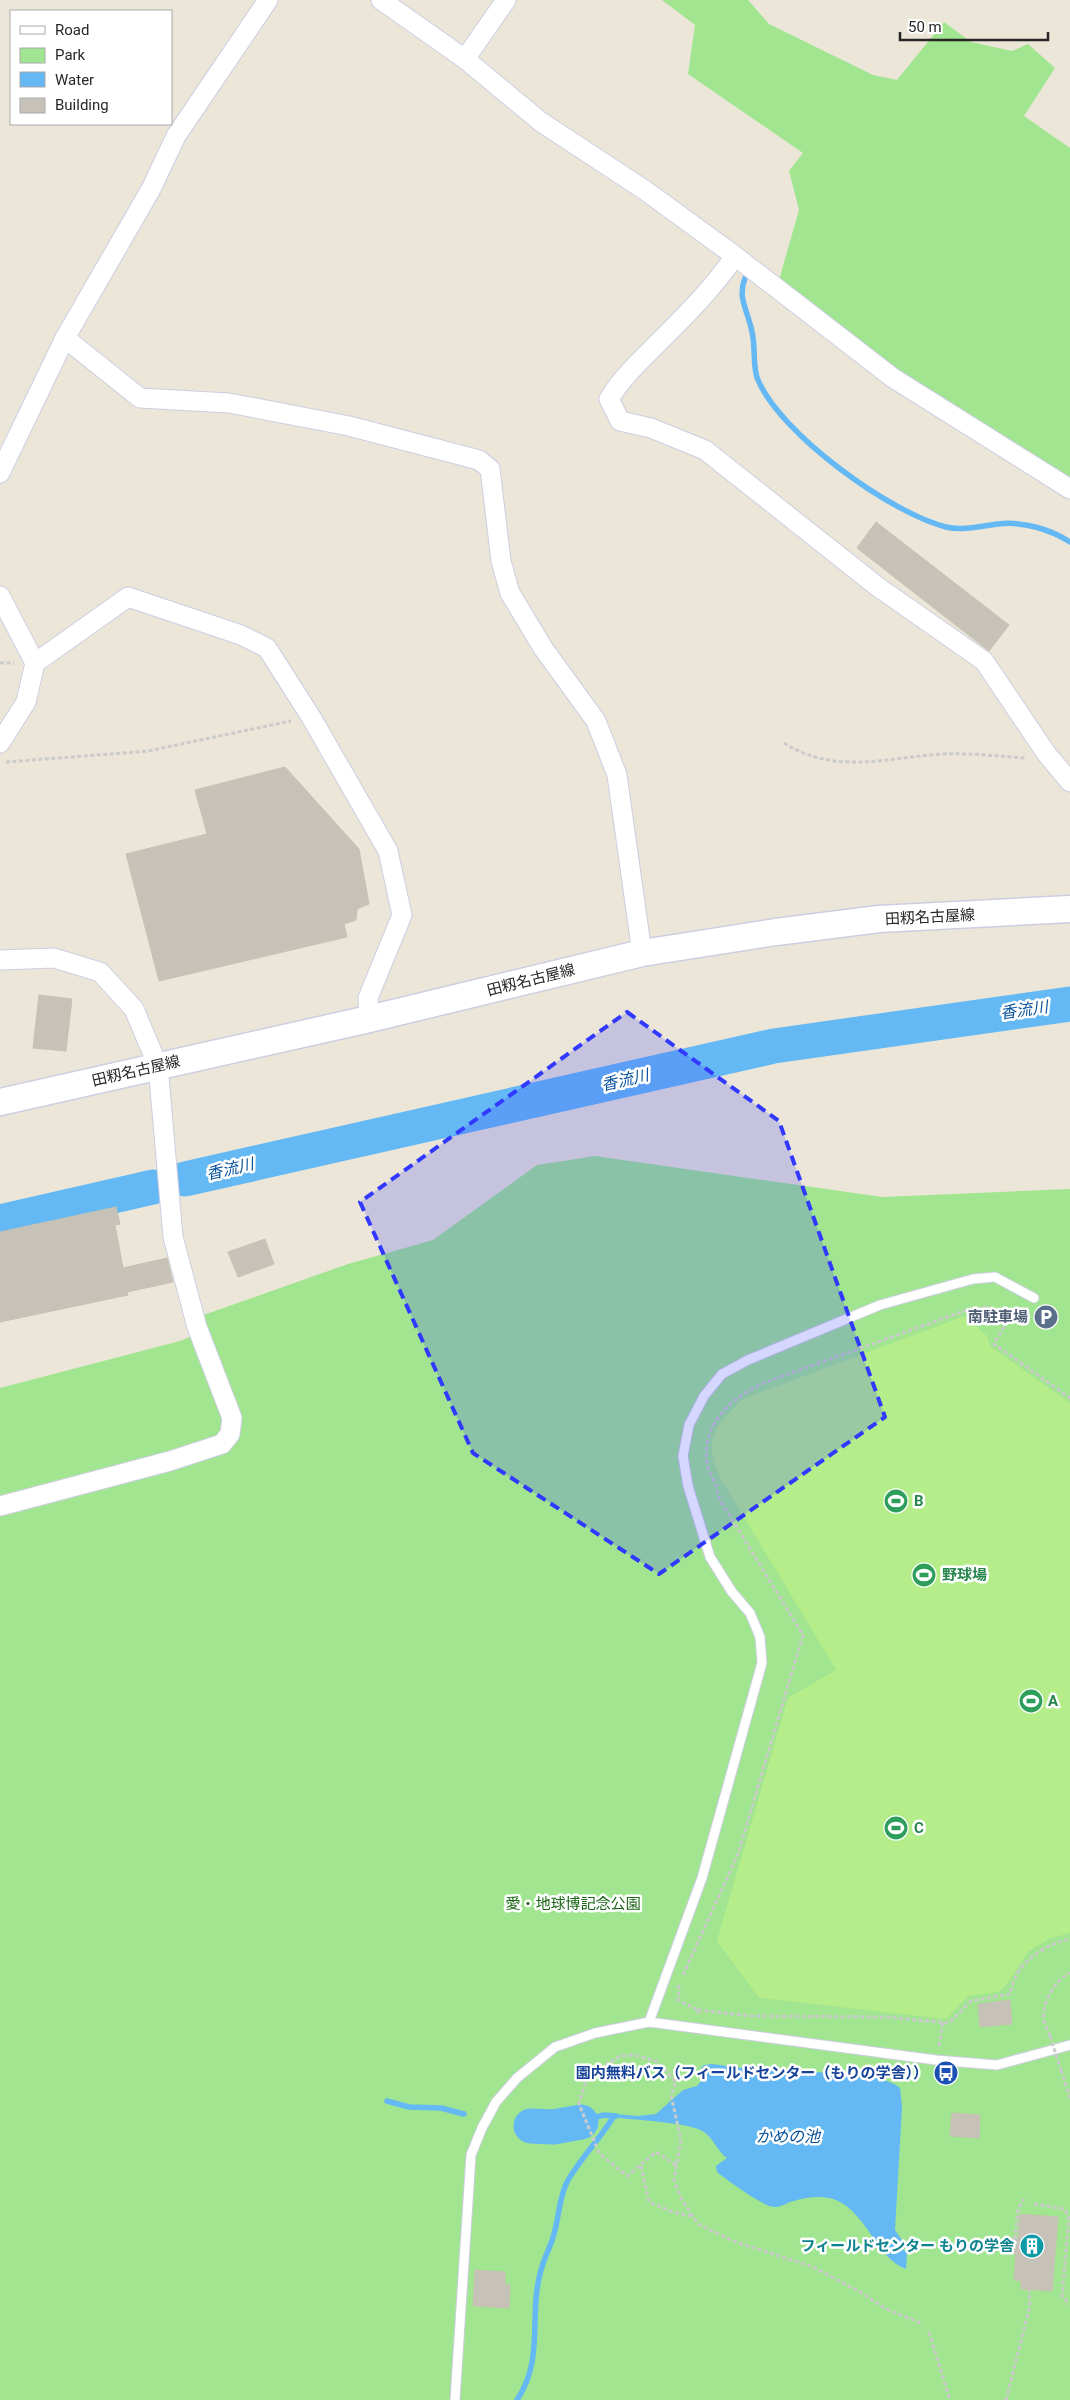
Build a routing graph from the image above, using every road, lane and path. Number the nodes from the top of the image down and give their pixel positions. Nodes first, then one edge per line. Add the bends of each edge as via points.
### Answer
1 (268, 0) edge
2 (381, 0) edge
3 (506, 0) edge
4 (465, 59) junction
5 (735, 256) junction
6 (64, 338) junction
7 (0, 473) edge
8 (1070, 489) edge
9 (0, 596) edge
10 (35, 663) junction
11 (311, 717) junction
12 (0, 743) edge
13 (784, 743) dead end
14 (1046, 753) junction
15 (0, 762) edge
16 (1070, 782) edge
17 (1070, 909) edge
18 (642, 953) junction
19 (0, 960) edge
20 (369, 1019) junction
21 (158, 1066) junction
22 (0, 1102) edge
23 (1034, 1298) dead end
24 (1070, 1398) edge
25 (0, 1506) edge
26 (1070, 1939) edge
27 (1070, 1973) edge
28 (698, 2010) junction
29 (698, 2019) dead end
30 (649, 2022) junction
31 (943, 2022) junction
32 (1070, 2045) edge
33 (936, 2060) junction
34 (1070, 2098) edge
35 (641, 2166) junction
36 (676, 2166) junction
37 (1024, 2199) dead end
38 (1034, 2204) dead end
39 (693, 2216) junction
40 (1015, 2239) dead end
41 (1029, 2290) dead end
42 (1070, 2304) edge
43 (923, 2324) dead end
44 (929, 2332) dead end
45 (455, 2400) edge
46 (950, 2400) edge
47 (1006, 2400) edge

1 - 6 street via 176,136 150,189
2 - 4 street
3 - 4 street
4 - 5 street via 541,122 646,191
5 - 8 street via 893,378
5 - 14 street via 724,274 692,310 621,379 609,399 620,421 651,428 705,450 878,587 984,661
6 - 7 street
6 - 18 street via 140,398 229,403 340,424 479,460 490,468 501,561 510,593 543,648 596,721 617,775
9 - 10 street
10 - 11 street via 128,597 241,635 267,648
10 - 12 street via 26,702
11 - 15 path via 148,751
11 - 20 street via 388,851 402,915 368,998
13 - 14 path via 812,758 828,762 968,753 1040,758
14 - 16 street
17 - 18 main road, 田籾名古屋線 via 878,920
18 - 20 main road, 田籾名古屋線
19 - 21 street via 54,958 100,972 134,1010
20 - 21 main road, 田籾名古屋線
21 - 22 main road, 田籾名古屋線
21 - 25 street via 173,1237 197,1327 232,1418 230,1434 222,1444 170,1461
23 - 30 lane via 995,1277 974,1279 880,1305 722,1374 696,1411 689,1425 683,1456 688,1486 710,1557 750,1613 760,1637 762,1663 702,1878
24 - 28 path via 994,1344 1009,1318 989,1307 967,1310 766,1382 731,1401 718,1417 709,1439 706,1464 718,1487 717,1495 803,1635 738,1854 679,1985 678,2000
26 - 31 path via 1057,1942 1035,1955 1018,1972 1010,1994 971,2001 949,2023
27 - 34 path, bridge via 1058,1982 1045,2003 1044,2019
28 - 29 path
28 - 31 path via 751,2016 886,2016
30 - 33 lane
30 - 45 lane via 595,2033 555,2047 516,2078 496,2102 482,2128 471,2155
31 - 33 path
32 - 33 lane via 997,2065
35 - 36 path via 656,2152
35 - 36 path via 627,2176 599,2153 579,2104 592,2070 620,2056 634,2055 658,2062 676,2082 671,2095 681,2140
35 - 39 path via 649,2202
36 - 39 path via 674,2180
37 - 40 path via 1018,2209
38 - 42 path via 1064,2209 1069,2216 1062,2296
39 - 43 path via 698,2224 716,2233 813,2266 886,2309
41 - 47 path via 1030,2306
44 - 46 path

